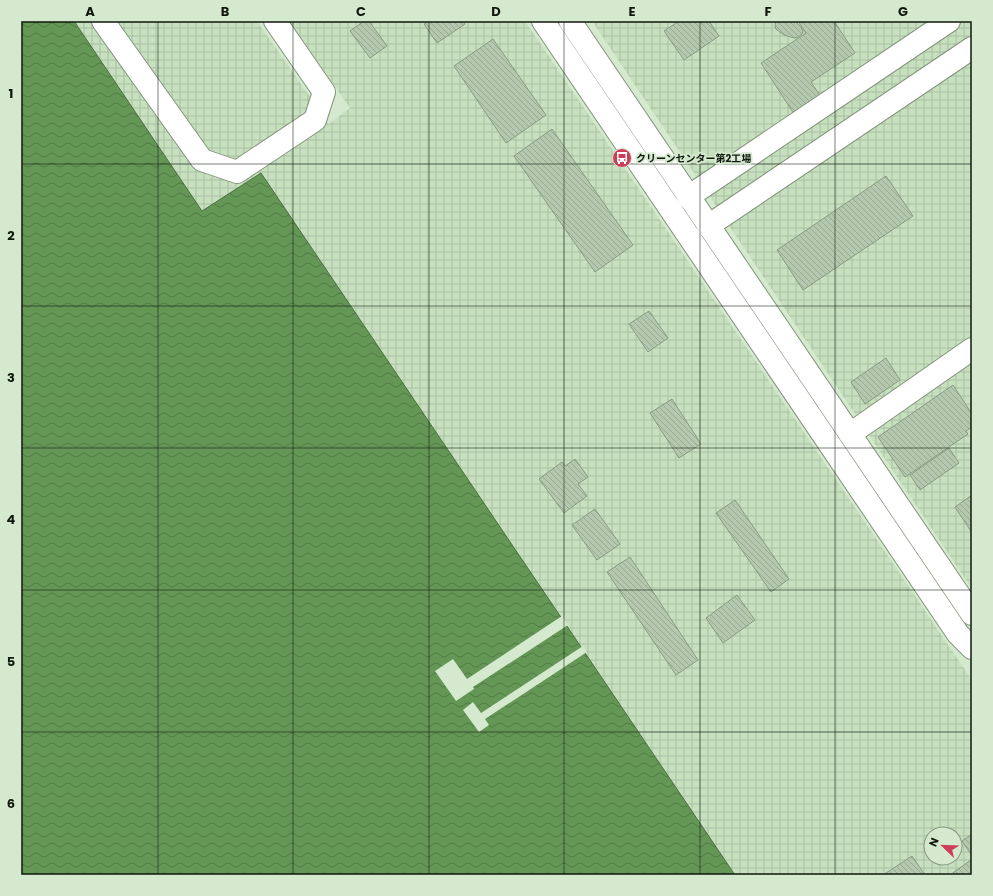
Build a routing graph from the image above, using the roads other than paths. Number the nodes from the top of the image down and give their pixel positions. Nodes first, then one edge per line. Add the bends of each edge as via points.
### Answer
1 (103, 21) edge
2 (275, 21) edge
3 (543, 21) edge
4 (570, 21) edge
5 (948, 21) edge
6 (972, 48) edge
7 (688, 197) junction
8 (708, 226) junction
9 (972, 349) edge
10 (850, 434) junction
11 (972, 614) edge
12 (972, 648) edge

1 - 2 street via 202,160 237,172 315,120 324,92
3 - 12 street via 958,634
4 - 7 street
5 - 7 street
6 - 8 street
7 - 8 street
8 - 10 street
9 - 10 street
10 - 11 street

